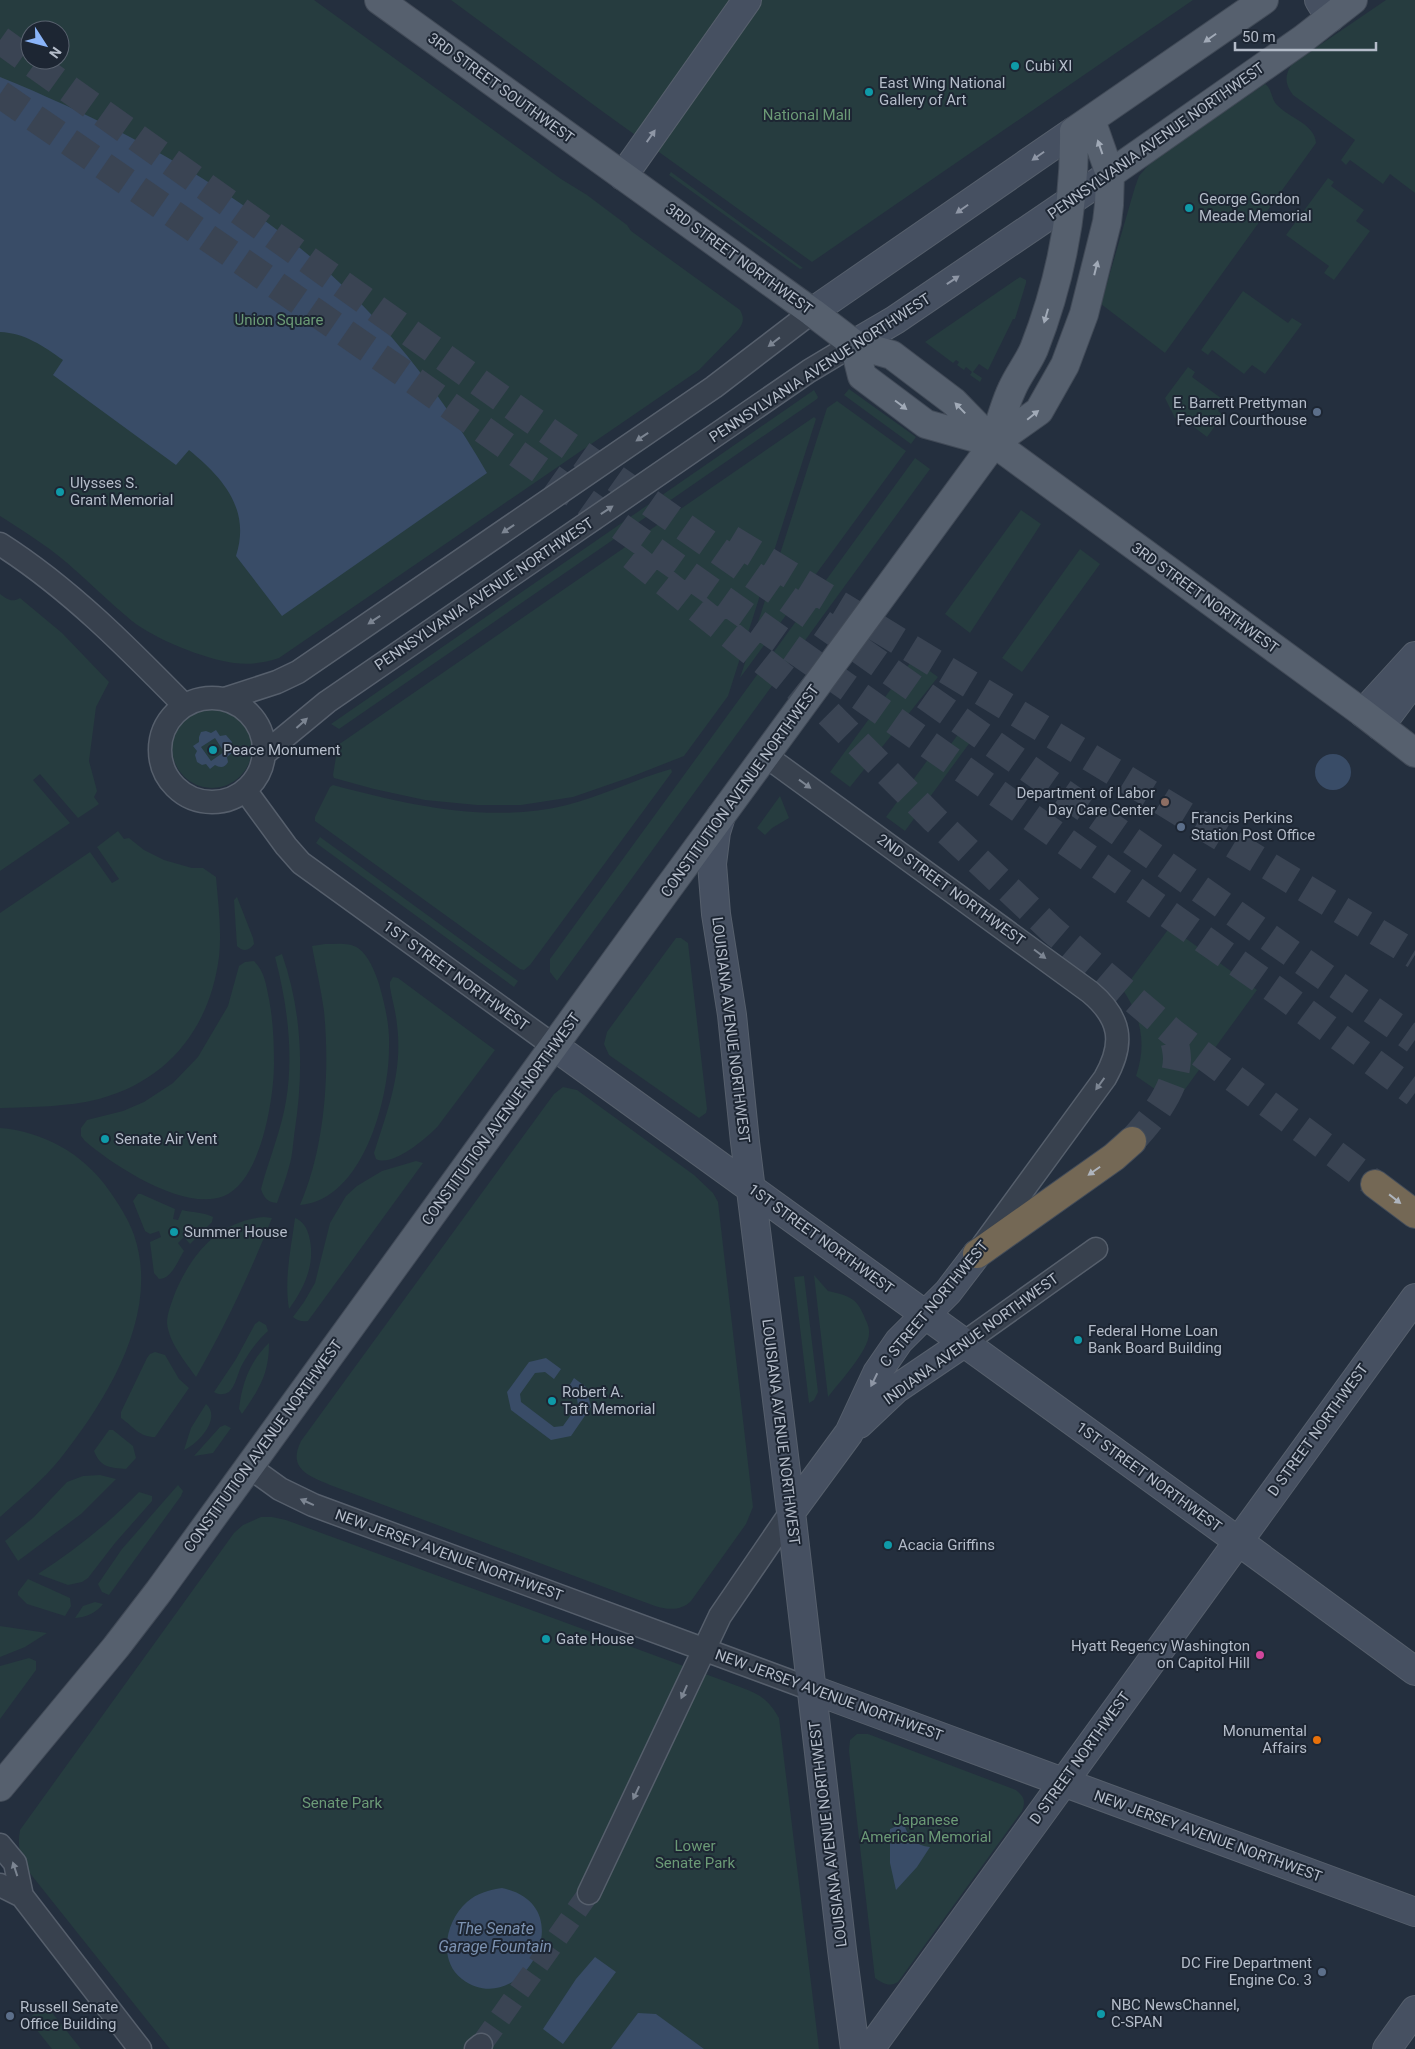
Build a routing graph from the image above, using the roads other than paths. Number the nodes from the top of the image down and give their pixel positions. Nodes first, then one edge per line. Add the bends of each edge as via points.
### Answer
1 (379, 0) edge
2 (747, 0) edge
3 (1264, 0) edge
4 (1353, 0) edge
5 (1324, 9) edge
6 (1083, 126) junction
7 (1110, 174) junction
8 (623, 176) junction
9 (1071, 200) junction
10 (812, 312) junction
11 (854, 344) junction
12 (994, 443) junction
13 (0, 544) edge
14 (1415, 656) edge
15 (1415, 665) edge
16 (225, 699) junction
17 (184, 705) junction
18 (1372, 719) junction
19 (1415, 753) edge
20 (264, 754) junction
21 (766, 756) junction
22 (244, 790) junction
23 (721, 816) junction
24 (1118, 1040) joint
25 (554, 1046) junction
26 (1132, 1141) tunnel mouth
27 (1375, 1184) tunnel mouth
28 (751, 1188) junction
29 (1415, 1214) edge
30 (1096, 1249) dead end
31 (977, 1254) junction
32 (1415, 1298) edge
33 (925, 1315) junction
34 (964, 1343) junction
35 (848, 1433) junction
36 (248, 1466) junction
37 (791, 1512) junction
38 (1238, 1541) junction
39 (704, 1648) junction
40 (1415, 1671) edge
41 (811, 1689) junction
42 (1063, 1782) junction
43 (0, 1787) edge
44 (0, 1845) edge
45 (0, 1885) edge
46 (589, 1893) tunnel mouth
47 (22, 1896) junction
48 (1415, 1912) edge
49 (1415, 2010) edge
50 (140, 2049) edge
51 (855, 2049) edge
52 (870, 2049) edge
53 (1387, 2049) edge

1 - 8 main road, 3RD STREET SOUTHWEST
8 -> 2 street
3 -> 6 main road
4 - 5 main road, PENNSYLVANIA AVENUE NORTHWEST
5 - 7 main road, PENNSYLVANIA AVENUE NORTHWEST via 1303,39
7 -> 6 main road, CONSTITUTION AVENUE NORTHWEST
6 - 9 main road, CONSTITUTION AVENUE NORTHWEST
6 -> 10 street
7 - 9 street, PENNSYLVANIA AVENUE NORTHWEST
12 -> 7 main road, CONSTITUTION AVENUE NORTHWEST via 1039,411 1065,365 1084,314 1107,222
8 - 10 main road, 3RD STREET NORTHWEST
11 -> 9 street, PENNSYLVANIA AVENUE NORTHWEST via 895,320
9 -> 12 main road, CONSTITUTION AVENUE NORTHWEST via 1044,323 1033,351 1012,387
10 - 11 main road, 3RD STREET NORTHWEST
10 -> 16 street via 714,387 298,672
11 - 12 main road, 3RD STREET NORTHWEST via 892,355 954,402
20 -> 11 street, PENNSYLVANIA AVENUE NORTHWEST via 327,702 809,371
12 - 18 main road, 3RD STREET NORTHWEST
12 - 21 main road, CONSTITUTION AVENUE NORTHWEST
13 - 17 street via 70,595
14 - 18 street
15 - 18 street via 1404,694
16 - 17 street via 204,698
16 - 20 street via 246,710 254,719 264,742
17 - 22 street via 169,720 160,739 161,764 166,775 182,793 204,802 226,800
18 - 19 main road, 3RD STREET NORTHWEST
20 - 22 street via 258,774
21 - 23 main road, CONSTITUTION AVENUE NORTHWEST
21 -> 24 street, 2ND STREET NORTHWEST via 1090,992 1114,1020
22 - 25 street, 1ST STREET NORTHWEST via 301,863
23 - 25 main road, CONSTITUTION AVENUE NORTHWEST
23 - 28 street, LOUISIANA AVENUE NORTHWEST via 713,850 712,878 732,1015
24 -> 31 street, C STREET NORTHWEST via 1115,1058 1105,1078
25 - 28 street, 1ST STREET NORTHWEST
25 - 36 main road, CONSTITUTION AVENUE NORTHWEST
26 -> 31 highway
27 -> 29 highway
28 - 33 street, 1ST STREET NORTHWEST
28 - 37 street, LOUISIANA AVENUE NORTHWEST
30 - 34 street, INDIANA AVENUE NORTHWEST
31 - 33 street, C STREET NORTHWEST via 948,1292
32 - 38 street, D STREET NORTHWEST
33 - 34 street, 1ST STREET NORTHWEST
33 -> 35 street, C STREET NORTHWEST via 900,1341 877,1373
34 - 35 street, INDIANA AVENUE NORTHWEST via 896,1390
34 - 38 street, 1ST STREET NORTHWEST
35 - 37 street, C STREET NORTHWEST
39 -> 36 street, NEW JERSEY AVENUE NORTHWEST via 313,1505 280,1489
36 - 43 main road, CONSTITUTION AVENUE NORTHWEST via 127,1633
37 - 39 street, C STREET NORTHWEST via 720,1616
37 - 41 street, LOUISIANA AVENUE NORTHWEST
38 - 40 street, 1ST STREET NORTHWEST
38 - 42 street, D STREET NORTHWEST
39 - 41 street, NEW JERSEY AVENUE NORTHWEST
39 -> 46 street, C STREET NORTHWEST
41 - 42 street, NEW JERSEY AVENUE NORTHWEST
41 - 51 street, LOUISIANA AVENUE NORTHWEST
42 - 48 street, NEW JERSEY AVENUE NORTHWEST
42 - 52 street, D STREET NORTHWEST
47 -> 44 street via 15,1864
45 - 47 street
47 - 50 street
49 - 53 street

